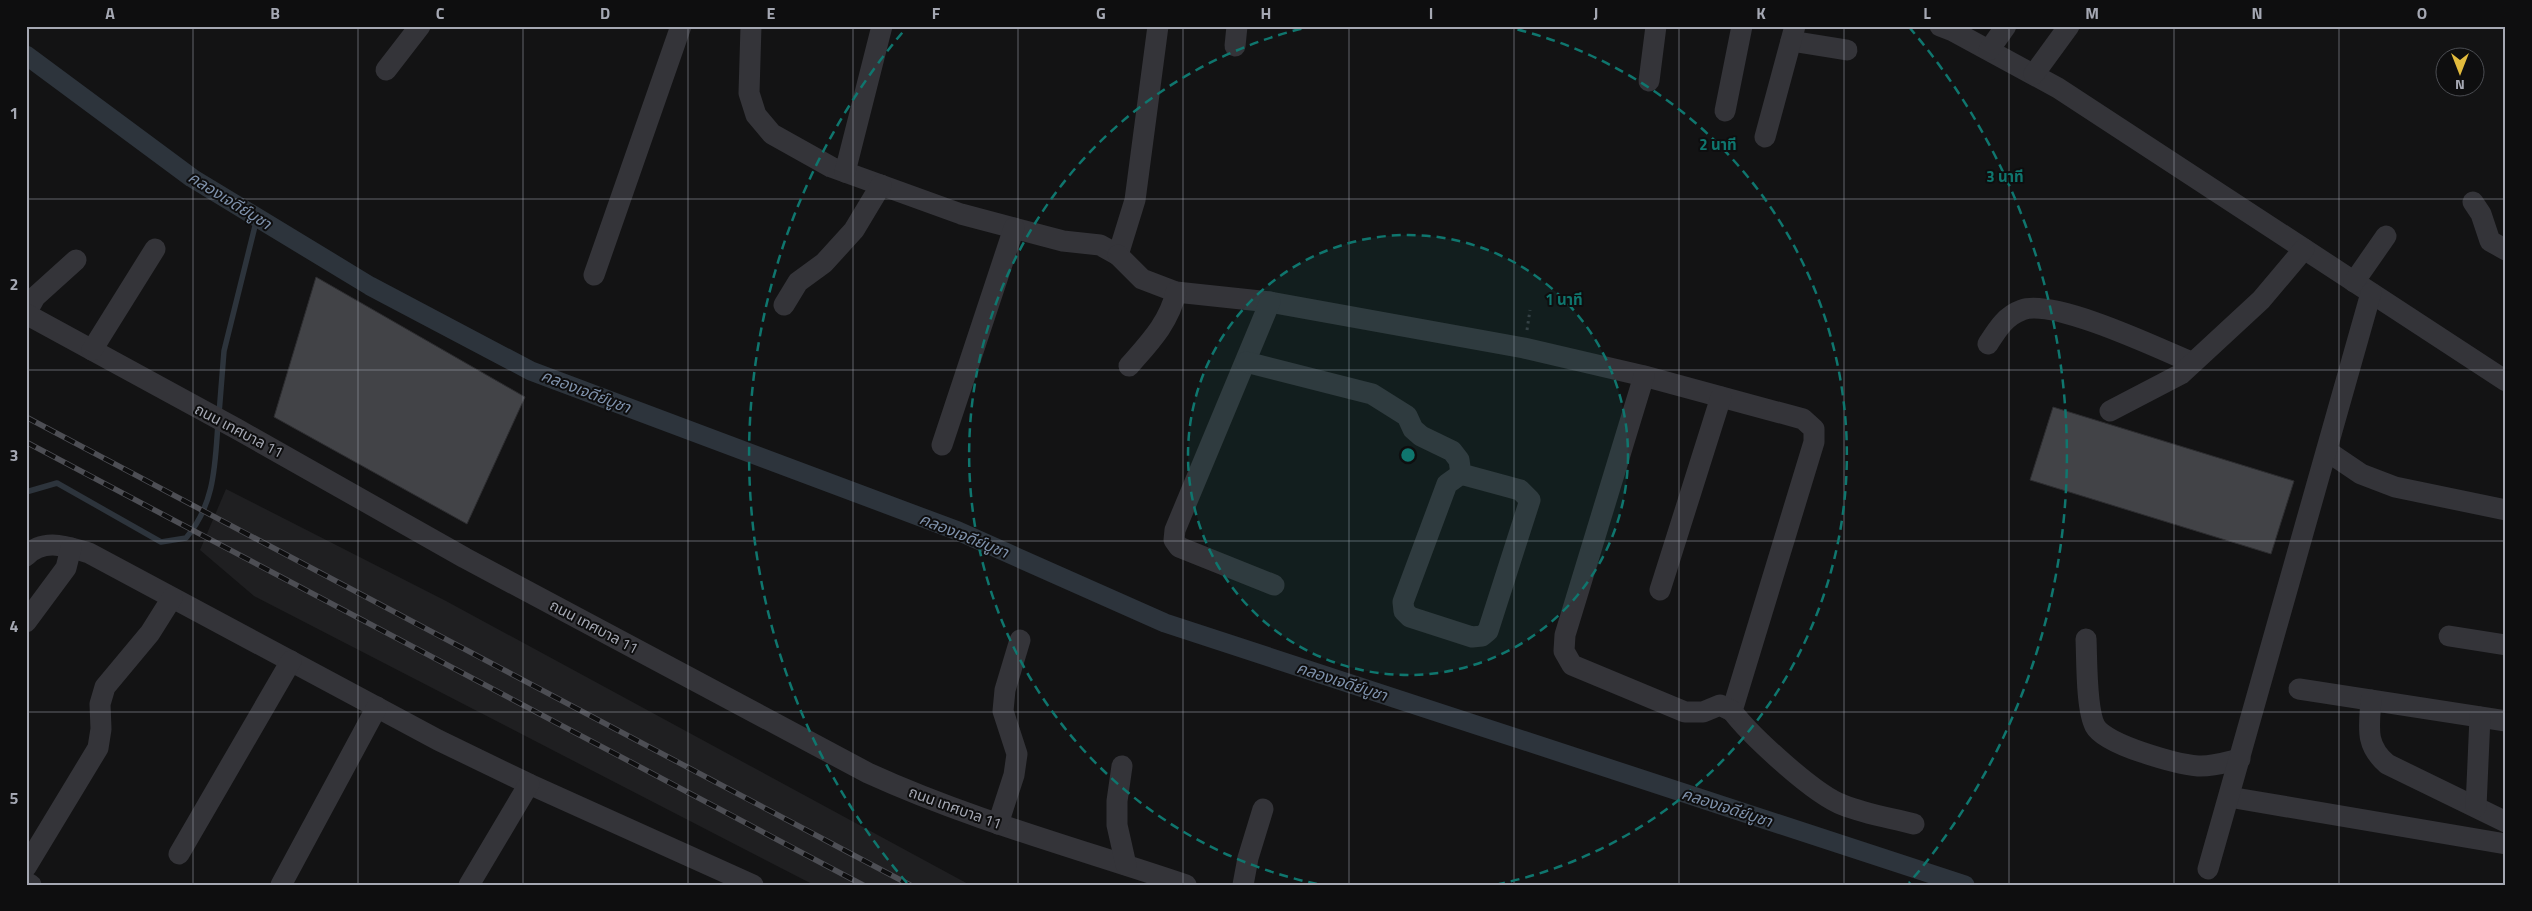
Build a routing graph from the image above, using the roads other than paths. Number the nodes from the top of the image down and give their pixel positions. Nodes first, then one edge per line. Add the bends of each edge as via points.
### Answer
1 (420, 26) edge
2 (681, 26) edge
3 (751, 26) edge
4 (882, 26) edge
5 (1158, 26) edge
6 (1656, 26) edge
7 (1742, 26) edge
8 (1940, 26) edge
9 (2006, 26) edge
10 (2069, 26) edge
11 (1793, 34) edge
12 (1847, 50) dead end
13 (1989, 50) junction
14 (386, 70) dead end
15 (2034, 74) junction
16 (1649, 81) dead end
17 (1725, 112) dead end
18 (1765, 137) dead end
19 (845, 172) junction
20 (881, 185) junction
21 (2473, 202) dead end
22 (1014, 228) junction
23 (2386, 236) dead end
24 (155, 249) dead end
25 (2304, 249) junction
26 (2506, 250) edge
27 (1118, 255) junction
28 (76, 260) dead end
29 (594, 275) dead end
30 (2362, 287) junction
31 (1176, 292) junction
32 (1270, 302) junction
33 (784, 305) dead end
34 (26, 313) edge
35 (1988, 344) dead end
36 (92, 350) junction
37 (1246, 362) junction
38 (2193, 363) junction
39 (1129, 366) dead end
40 (1644, 376) junction
41 (2506, 381) edge
42 (1721, 397) junction
43 (2110, 411) dead end
44 (942, 445) dead end
45 (2327, 451) junction
46 (1461, 474) junction
47 (2506, 510) edge
48 (71, 548) junction
49 (26, 556) edge
50 (1274, 585) dead end
51 (1660, 590) dead end
52 (172, 598) junction
53 (26, 622) edge
54 (2449, 636) dead end
55 (2086, 638) dead end
56 (1020, 640) dead end
57 (2506, 645) edge
58 (291, 661) junction
59 (2299, 689) dead end
60 (2370, 700) junction
61 (377, 707) junction
62 (1732, 711) junction
63 (2480, 717) junction
64 (2506, 721) edge
65 (2240, 759) junction
66 (1122, 766) dead end
67 (529, 784) junction
68 (2230, 797) junction
69 (2476, 807) junction
70 (1263, 809) dead end
71 (2506, 822) edge
72 (998, 824) junction
73 (1914, 824) dead end
74 (2506, 844) edge
75 (179, 854) dead end
76 (1126, 865) junction
77 (26, 867) edge
78 (2208, 869) dead end
79 (26, 882) edge
80 (31, 885) edge
81 (281, 885) edge
82 (469, 885) edge
83 (753, 885) edge
84 (1186, 885) edge
85 (1243, 885) edge

1 - 14 street
2 - 29 street
3 - 19 street via 749,93 756,115 772,134
4 - 19 street
5 - 27 street via 1135,200
6 - 16 street
7 - 17 street
8 - 13 street
9 - 13 street
10 - 15 street
11 - 12 street
11 - 18 street
13 - 15 street
15 - 25 street
19 - 20 street
20 - 22 street via 961,214
20 - 33 street via 854,230 824,263 798,282
21 - 26 street via 2481,214 2490,241
22 - 27 street via 1063,241 1100,244
22 - 44 street
23 - 30 street
24 - 36 street
25 - 30 street
25 - 38 street via 2261,300
27 - 31 street via 1142,279
28 - 34 street via 35,297
30 - 41 street
30 - 45 street
31 - 32 street
31 - 39 street via 1168,317 1158,333
32 - 37 street
32 - 40 street via 1524,348
34 - 36 street, ถนน เทศบาล 11
35 - 38 street via 2002,322 2022,310 2039,306 2110,328
36 - 72 street, ถนน เทศบาล 11 via 465,558 868,774
37 - 46 street via 1372,394 1407,416 1413,429 1421,436 1452,451 1459,460
37 - 50 street via 1175,530 1174,540 1179,547
38 - 43 street via 2181,374
40 - 42 street
40 - 62 street via 1565,635 1564,651 1572,665 1685,712 1703,712 1720,705
42 - 51 street
42 - 62 street via 1803,419 1814,429 1814,442
45 - 47 street via 2361,474 2395,487
45 - 65 street
46 - 46 street via 1447,484 1403,602 1404,611 1410,617 1472,637 1482,636 1488,631 1530,500 1520,490
48 - 49 street via 57,544 32,550
48 - 52 street via 89,553
48 - 53 street via 66,568
52 - 58 street
52 - 77 street via 150,633 105,688 100,704 98,748
54 - 57 street
55 - 65 street via 2091,712 2096,728 2111,740 2200,766
56 - 72 street via 1002,711 1017,754 1014,775
58 - 61 street
58 - 75 street
59 - 60 street
60 - 63 street
60 - 69 street via 2370,737 2375,754 2387,764
61 - 67 street
61 - 81 street
62 - 73 street via 1745,728 1824,795 1842,805
63 - 64 street
63 - 69 street
65 - 68 street
66 - 76 street via 1116,825
67 - 82 street
67 - 83 street
68 - 74 street
68 - 78 street
69 - 71 street
70 - 85 street
72 - 76 street, ถนน เทศบาล 11
76 - 84 street, ถนน เทศบาล 11
79 - 80 street

